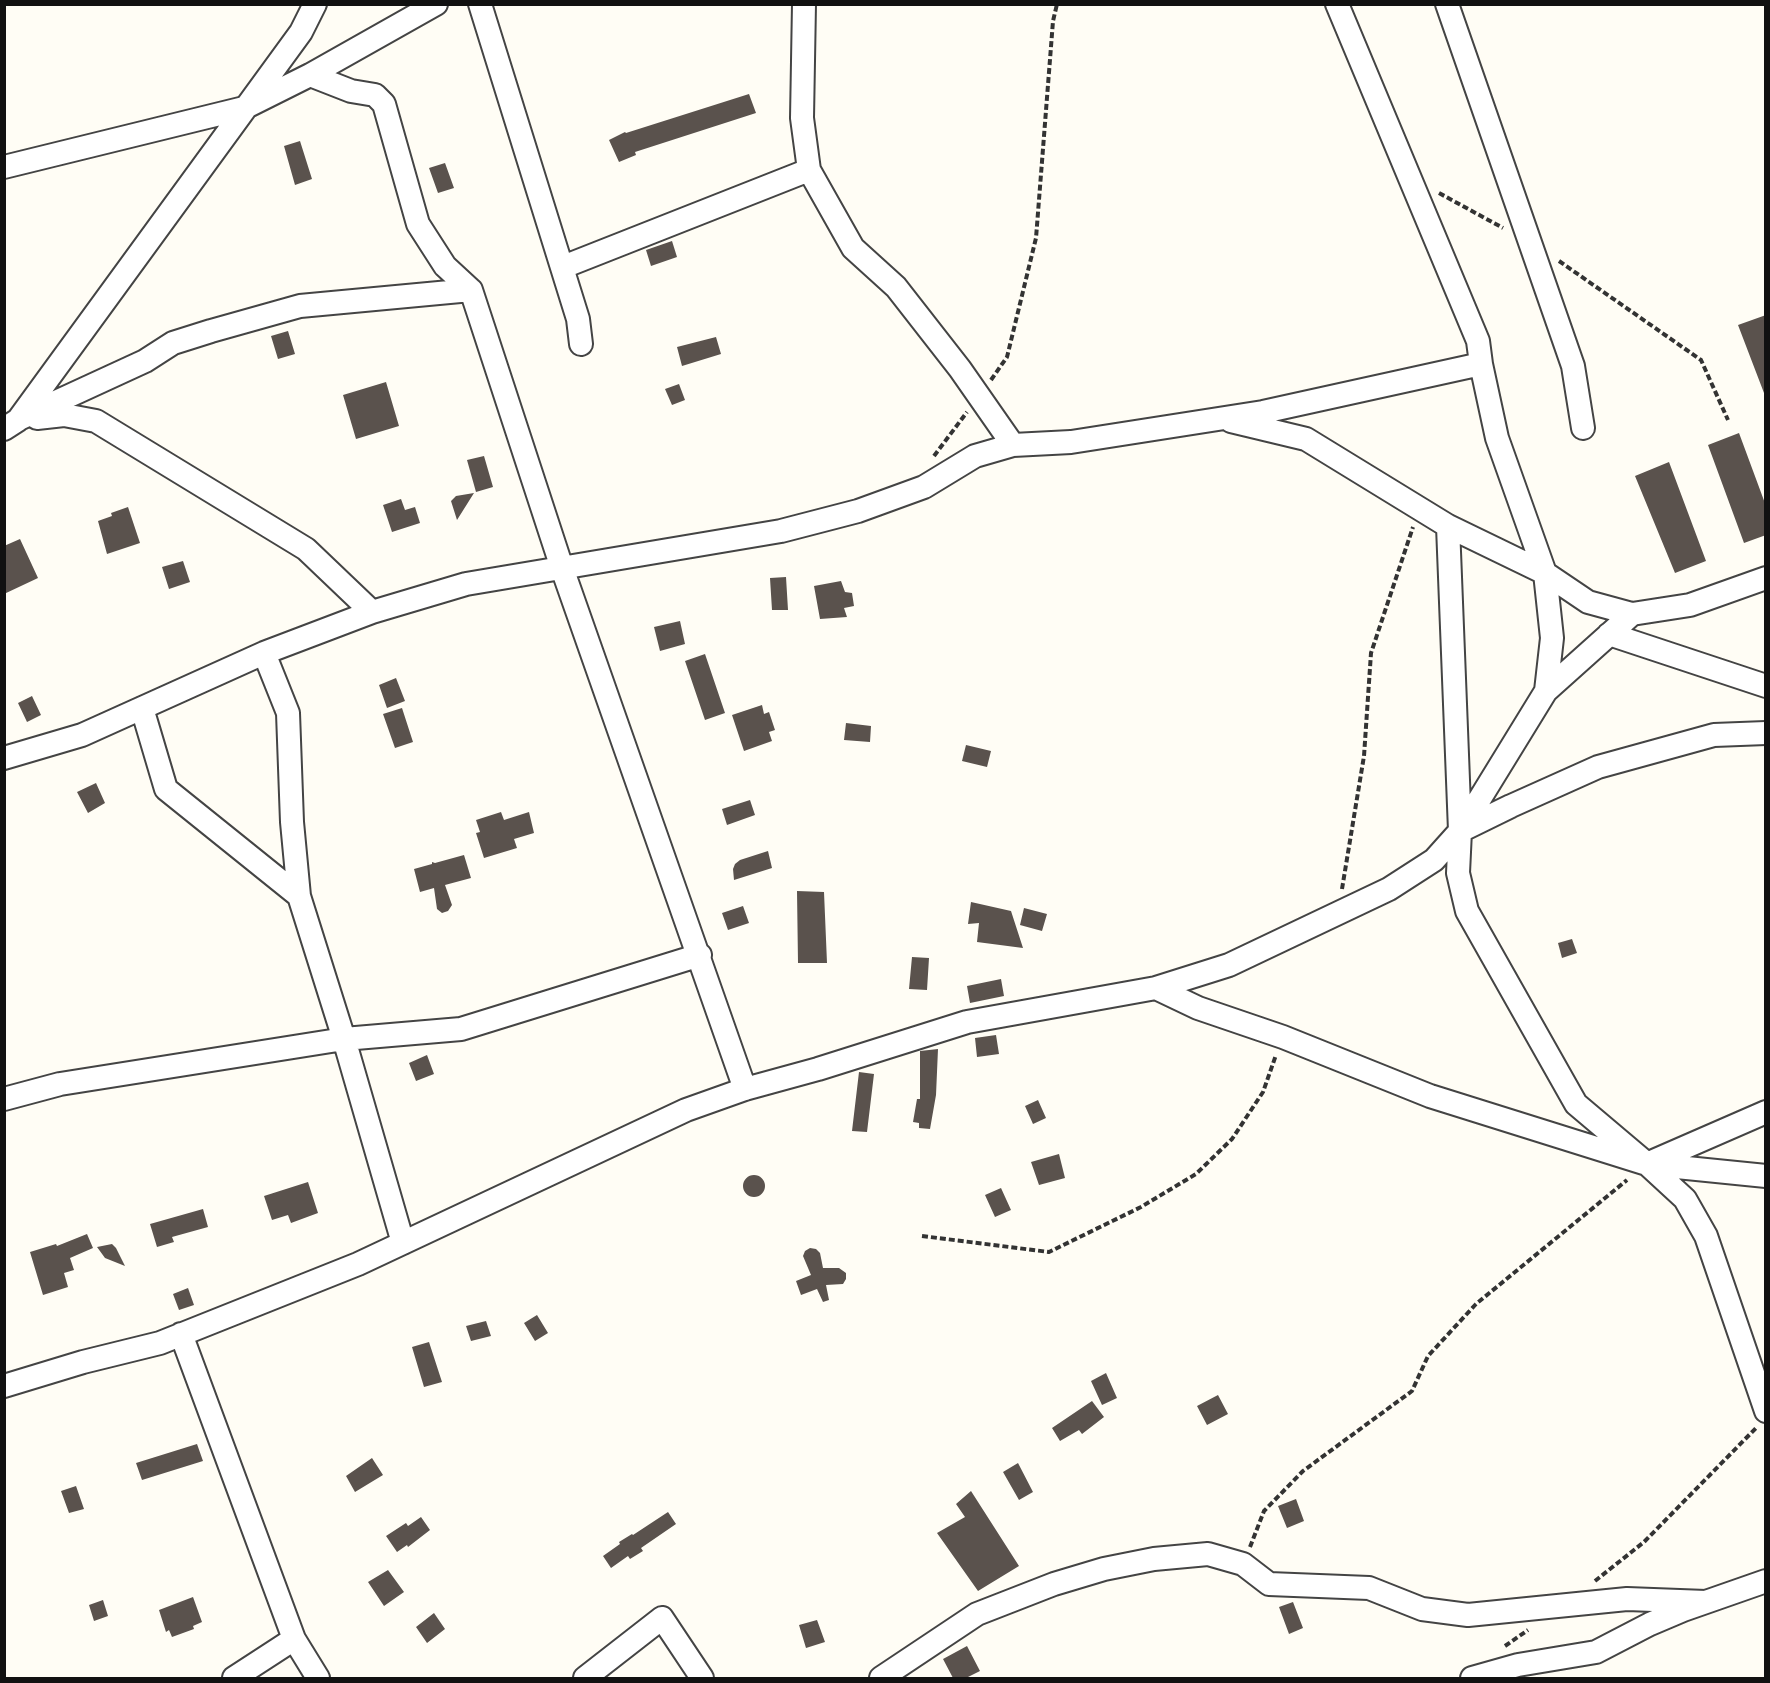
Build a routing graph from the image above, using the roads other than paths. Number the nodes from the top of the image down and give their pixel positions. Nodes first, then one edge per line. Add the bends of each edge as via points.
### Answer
1 (315, 4) edge
2 (436, 4) edge
3 (480, 4) edge
4 (804, 4) edge
5 (1337, 4) edge
6 (1447, 4) edge
7 (310, 75) junction
8 (244, 108) junction
9 (4, 167) edge
10 (809, 170) junction
11 (563, 267) junction
12 (471, 290) junction
13 (581, 344) dead end
14 (1480, 364) junction
15 (1220, 419) junction
16 (11, 424) edge
17 (1583, 428) dead end
18 (1013, 445) junction
19 (1448, 526) junction
20 (562, 568) junction
21 (1545, 573) junction
22 (1766, 578) edge
23 (372, 612) junction
24 (1632, 614) junction
25 (1609, 634) junction
26 (264, 653) junction
27 (1766, 686) edge
28 (1546, 691) junction
29 (142, 708) junction
30 (1766, 733) edge
31 (4, 758) edge
32 (1460, 831) junction
33 (299, 896) junction
34 (700, 955) junction
35 (1156, 988) junction
36 (344, 1039) junction
37 (745, 1089) junction
38 (4, 1099) edge
39 (1766, 1112) edge
40 (1647, 1164) junction
41 (1766, 1176) edge
42 (403, 1243) junction
43 (181, 1334) junction
44 (4, 1386) edge
45 (1761, 1419) edge
46 (1766, 1581) edge
47 (1706, 1602) junction
48 (294, 1638) junction
49 (234, 1678) edge
50 (318, 1678) edge
51 (585, 1678) edge
52 (702, 1678) edge
53 (881, 1678) edge
54 (1473, 1678) edge

1 - 8 street via 300,32
2 - 7 street
3 - 11 street
4 - 10 street via 802,118
5 - 14 street via 1478,341
6 - 17 street via 1573,366
7 - 8 street
7 - 12 street via 351,91 375,95 384,104 418,224 446,266
8 - 9 street
8 - 16 street
10 - 11 street
10 - 18 street via 853,248 897,287
11 - 13 street
12 - 16 street via 300,306 211,331 173,343 145,361
12 - 20 street
14 - 15 street
14 - 21 street via 1497,438
15 - 18 street via 1071,442
15 - 19 street via 1306,439
16 - 23 street via 64,415 96,421 306,549
18 - 20 street via 975,456 924,487 858,511 781,531
19 - 21 street
19 - 32 street
20 - 23 street via 466,584
20 - 34 street
21 - 24 street via 1587,602
21 - 28 street via 1552,638
22 - 24 street via 1690,605
23 - 26 street
24 - 25 street
25 - 27 street
25 - 28 street
26 - 29 street
26 - 33 street via 288,713
28 - 32 street
29 - 31 street via 82,735
29 - 33 street via 166,789
30 - 32 street via 1714,735 1598,767
32 - 35 street via 1434,860 1389,889 1229,965
32 - 40 street via 1458,873 1467,911 1576,1104
33 - 36 street
34 - 36 street via 461,1029
34 - 37 street
35 - 37 street via 967,1022
35 - 40 street via 1198,1008 1283,1037 1430,1096
36 - 38 street via 60,1084
36 - 42 street
37 - 42 street via 687,1110
39 - 40 street
40 - 41 street
40 - 45 street via 1685,1199 1706,1236
42 - 43 street
43 - 44 street
43 - 48 street
46 - 47 street
47 - 53 street via 1627,1599 1468,1615 1422,1609 1370,1588 1269,1584 1243,1564 1208,1554 1154,1559 1054,1584 977,1614
47 - 54 street via 1650,1624 1596,1652 1518,1665
48 - 49 street
48 - 50 street
51 - 52 street via 663,1618

